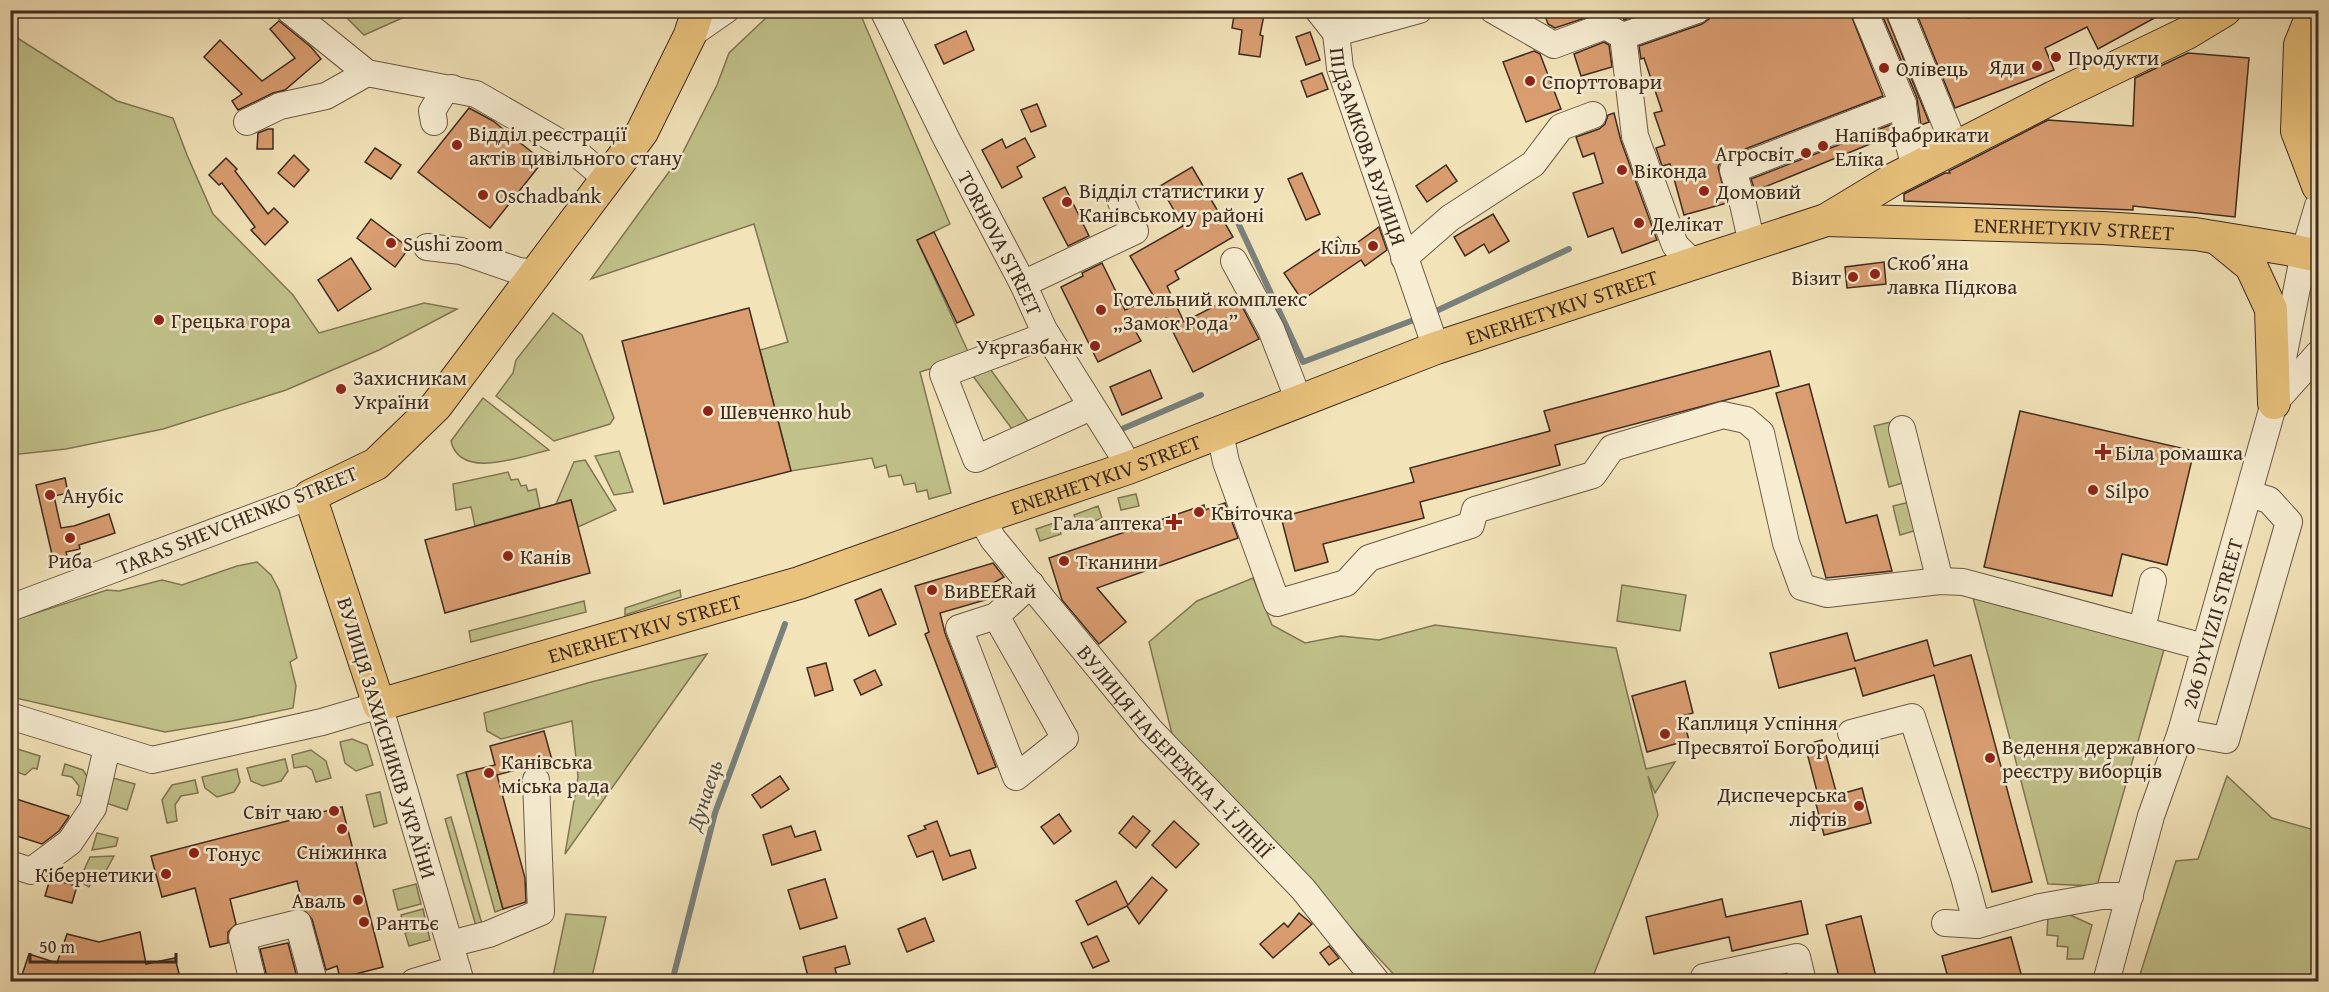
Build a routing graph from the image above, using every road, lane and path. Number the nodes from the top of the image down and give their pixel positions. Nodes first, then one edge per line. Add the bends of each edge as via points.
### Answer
1 (289, 10) edge
2 (726, 10) edge
3 (883, 10) edge
4 (1318, 10) edge
5 (1419, 10) edge
6 (1493, 10) edge
7 (1697, 10) edge
8 (1864, 10) edge
9 (1899, 10) edge
10 (2225, 10) edge
11 (2314, 10) edge
12 (694, 23) edge
13 (1336, 33) junction
14 (1623, 36) junction
15 (367, 73) junction
16 (452, 88) junction
17 (1903, 104) junction
18 (1593, 115) dead end
19 (247, 122) dead end
20 (434, 122) dead end
21 (1955, 147) junction
22 (1915, 168) junction
23 (607, 179) junction
24 (2319, 186) edge
25 (1121, 202) dead end
26 (2319, 206) edge
27 (1826, 220) junction
28 (2217, 239) junction
29 (1752, 244) junction
30 (427, 247) dead end
31 (2311, 255) edge
32 (1404, 258) junction
33 (1234, 261) dead end
34 (1693, 262) junction
35 (537, 273) junction
36 (1023, 284) junction
37 (1047, 335) junction
38 (1436, 348) junction
39 (2319, 354) edge
40 (1299, 401) junction
41 (2274, 403) junction
42 (1091, 406) junction
43 (1902, 429) dead end
44 (1220, 433) junction
45 (1128, 468) junction
46 (2249, 494) junction
47 (310, 496) junction
48 (981, 518) junction
49 (1940, 581) junction
50 (2153, 581) dead end
51 (1031, 584) junction
52 (10, 608) edge
53 (996, 616) junction
54 (2142, 629) junction
55 (2204, 646) junction
56 (379, 705) junction
57 (10, 716) edge
58 (2181, 732) junction
59 (1851, 733) dead end
60 (107, 748) junction
61 (537, 780) dead end
62 (17, 872) edge
63 (2130, 896) junction
64 (1945, 923) dead end
65 (1977, 925) junction
66 (450, 944) junction
67 (459, 975) edge
68 (1704, 977) dead end
69 (253, 981) edge
70 (314, 981) edge
71 (414, 981) edge
72 (1377, 981) edge
73 (1803, 981) edge
74 (2106, 981) edge

1 - 15 street
2 - 12 street
3 - 36 street, TORHOVA STREET
4 - 13 street
5 - 13 street
6 - 14 street via 1554,45 1605,26
7 - 14 street
8 - 17 street
9 - 21 street
10 - 21 main road, ENERHETYKIV STREET via 2187,33
11 - 24 main road via 2300,45 2297,131
12 - 23 main road, TARAS SHEVCHENKO STREET via 642,132
13 - 32 street, ПІДЗАМКОВА ВУЛИЦЯ via 1340,68
14 - 34 street via 1635,136 1675,245
15 - 16 street
15 - 19 street via 326,96 280,106
16 - 20 street via 443,93 432,111
16 - 23 street via 476,94 573,150
17 - 22 street
17 - 29 street via 1733,170
18 - 32 street, ПІДЗАМКОВА ВУЛИЦЯ via 1561,128 1533,164 1450,218
21 - 22 main road, ENERHETYKIV STREET
22 - 27 main road, ENERHETYKIV STREET
23 - 35 main road, TARAS SHEVCHENKO STREET
25 - 36 street via 1135,231
26 - 31 street, 206 DYVIZII STREET
27 - 28 main road, ENERHETYKIV STREET via 2103,228
27 - 29 main road, ENERHETYKIV STREET
28 - 31 main road, ENERHETYKIV STREET
28 - 41 main road via 2251,266 2271,309
29 - 34 main road, ENERHETYKIV STREET
30 - 35 street via 461,251 519,271
31 - 41 street, 206 DYVIZII STREET
32 - 38 street, ПІДЗАМКОВА ВУЛИЦЯ
33 - 40 street via 1270,329
34 - 38 main road, ENERHETYKIV STREET
35 - 47 main road, TARAS SHEVCHENKO STREET via 436,406 376,464
36 - 37 street, TORHOVA STREET
37 - 42 street, TORHOVA STREET
37 - 42 street via 943,374 976,459
38 - 40 main road, ENERHETYKIV STREET
39 - 41 street, 206 DYVIZII STREET
40 - 44 main road, ENERHETYKIV STREET
41 - 46 street, 206 DYVIZII STREET
42 - 45 street, TORHOVA STREET
43 - 49 street
44 - 45 main road, ENERHETYKIV STREET
44 - 49 street via 1226,462 1278,603 1346,583 1369,558 1471,525 1475,510 1593,474 1612,448 1723,415 1746,420 1761,433 1786,543 1802,587 1827,594
45 - 48 main road, ENERHETYKIV STREET
46 - 55 street, 206 DYVIZII STREET
46 - 58 street via 2269,500 2289,522 2226,740
47 - 52 street, TARAS SHEVCHENKO STREET
47 - 56 main road, ВУЛИЦЯ ЗАХИСНИКІВ УКРАЇНИ
48 - 51 street, ВУЛИЦЯ НАБЕРЕЖНА 1-Ї ЛІНІЇ via 993,539
48 - 56 main road, ENERHETYKIV STREET via 799,583
49 - 54 street via 1963,582
50 - 54 street
51 - 53 street
51 - 72 street, ВУЛИЦЯ НАБЕРЕЖНА 1-Ї ЛІНІЇ via 1150,730 1303,889
53 - 53 street via 1065,738 1016,777 959,628
54 - 55 street
55 - 58 street, 206 DYVIZII STREET
56 - 60 street via 322,722 152,760
56 - 66 street, ВУЛИЦЯ ЗАХИСНИКІВ УКРАЇНИ
57 - 60 street
58 - 63 street, 206 DYVIZII STREET via 2151,816
59 - 65 street via 1912,717
60 - 62 street via 93,808 70,842
61 - 66 street via 541,912 489,934
63 - 65 street via 2102,896 2040,907
63 - 74 street, 206 DYVIZII STREET
64 - 65 street
66 - 67 street, ВУЛИЦЯ ЗАХИСНИКІВ УКРАЇНИ
67 - 71 street
68 - 73 street via 1797,957
69 - 70 street via 242,937 298,923

